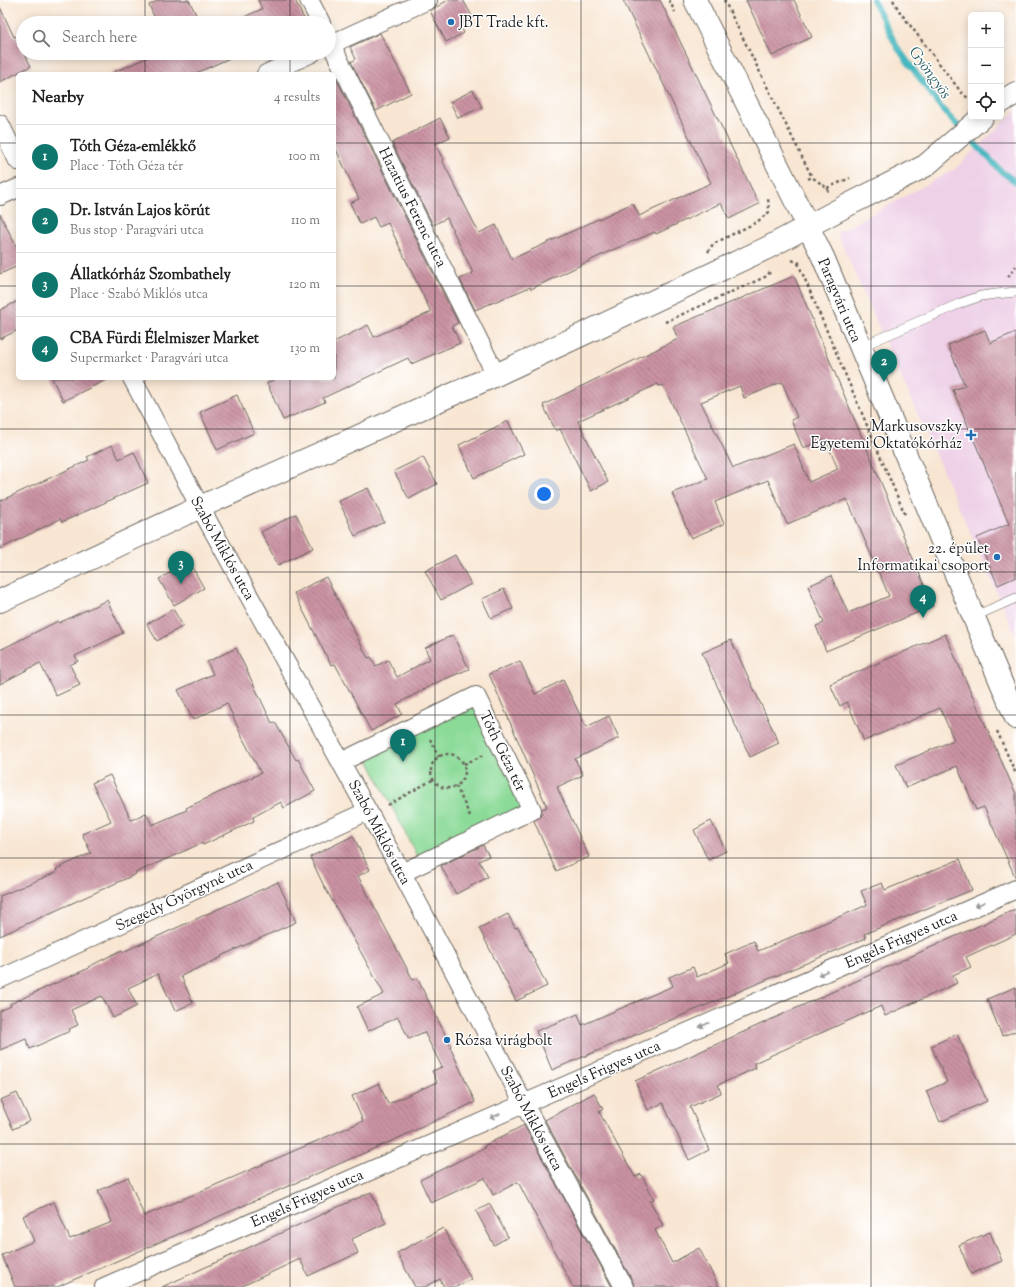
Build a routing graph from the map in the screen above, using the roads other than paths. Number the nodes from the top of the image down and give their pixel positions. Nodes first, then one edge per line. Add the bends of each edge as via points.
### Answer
1 (310, 0) edge
2 (428, 0) edge
3 (695, 0) edge
4 (318, 16) edge
5 (336, 40) edge
6 (336, 55) edge
7 (297, 60) edge
8 (270, 72) edge
9 (1016, 93) edge
10 (1004, 100) edge
11 (979, 120) edge
12 (0, 124) edge
13 (16, 157) edge
14 (16, 189) edge
15 (0, 196) edge
16 (808, 226) junction
17 (1016, 292) edge
18 (860, 347) junction
19 (496, 375) junction
20 (133, 380) edge
21 (200, 507) junction
22 (1016, 598) edge
23 (0, 601) edge
24 (973, 617) junction
25 (1016, 718) edge
26 (342, 762) junction
27 (368, 811) junction
28 (402, 874) junction
29 (1016, 889) edge
30 (0, 979) edge
31 (524, 1104) junction
32 (104, 1287) edge
33 (624, 1287) edge

1 - 4 street
2 - 5 street
3 - 16 street, Paragvári utca
6 - 19 street, Hazatius Ferenc utca
7 - 8 street
9 - 10 street
11 - 16 street via 925,166
12 - 13 street
14 - 15 street
16 - 18 street, Paragvári utca
16 - 19 street via 767,248
17 - 18 lane via 961,303
18 - 24 street, Paragvári utca
19 - 21 street
20 - 21 street, Szabó Miklós utca
21 - 23 street
21 - 26 street, Szabó Miklós utca
22 - 24 lane
24 - 25 street, Paragvári utca
26 - 27 street, Szabó Miklós utca
26 - 28 street, Tóth Géza tér via 476,696 532,810
27 - 28 street, Szabó Miklós utca
27 - 30 street, Szegedy Györgyné utca
28 - 31 street, Szabó Miklós utca
29 -> 31 street, Engels Frigyes utca
31 -> 32 street, Engels Frigyes utca
31 - 33 street, Szabó Miklós utca

